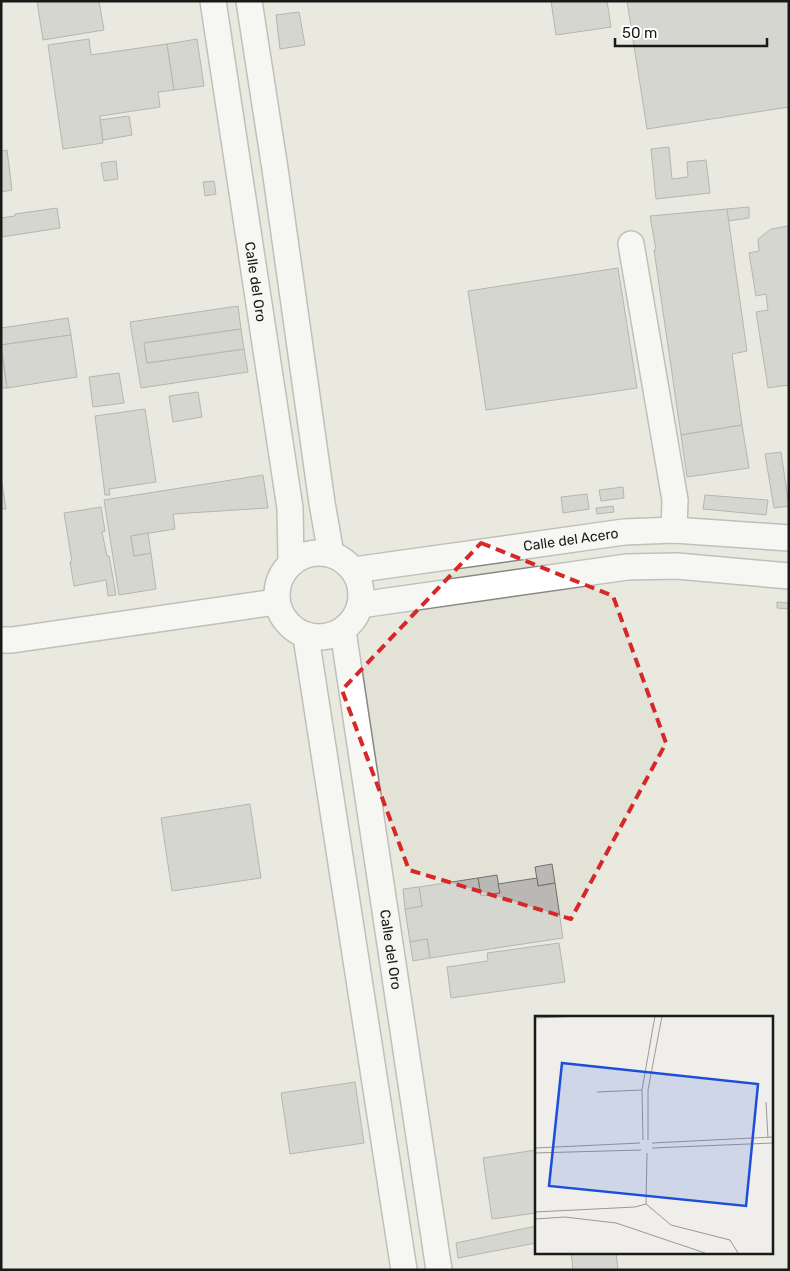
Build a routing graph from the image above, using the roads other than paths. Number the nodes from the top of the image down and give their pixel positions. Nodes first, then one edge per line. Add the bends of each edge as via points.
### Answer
1 (213, 1) edge
2 (249, 1) edge
3 (631, 244) dead end
4 (674, 530) junction
5 (789, 538) edge
6 (331, 554) junction
7 (291, 562) junction
8 (354, 570) junction
9 (789, 576) edge
10 (276, 602) junction
11 (360, 605) junction
12 (343, 631) junction
13 (306, 636) junction
14 (1, 640) edge
15 (404, 1270) edge
16 (439, 1270) edge

1 - 7 street, Calle del Oro via 290,508
2 - 6 street
3 - 4 street via 675,500
4 - 5 street, Calle del Acero
4 - 8 street, Calle del Acero via 624,532
6 - 7 street via 310,553
6 - 8 street
7 - 10 street via 276,587
8 - 11 street via 360,587
9 - 11 street via 677,566 627,567
10 - 13 street via 292,629
10 - 14 street
11 - 12 street via 354,620
12 - 13 street via 325,638
12 - 16 street, Calle del Oro
13 - 15 street

